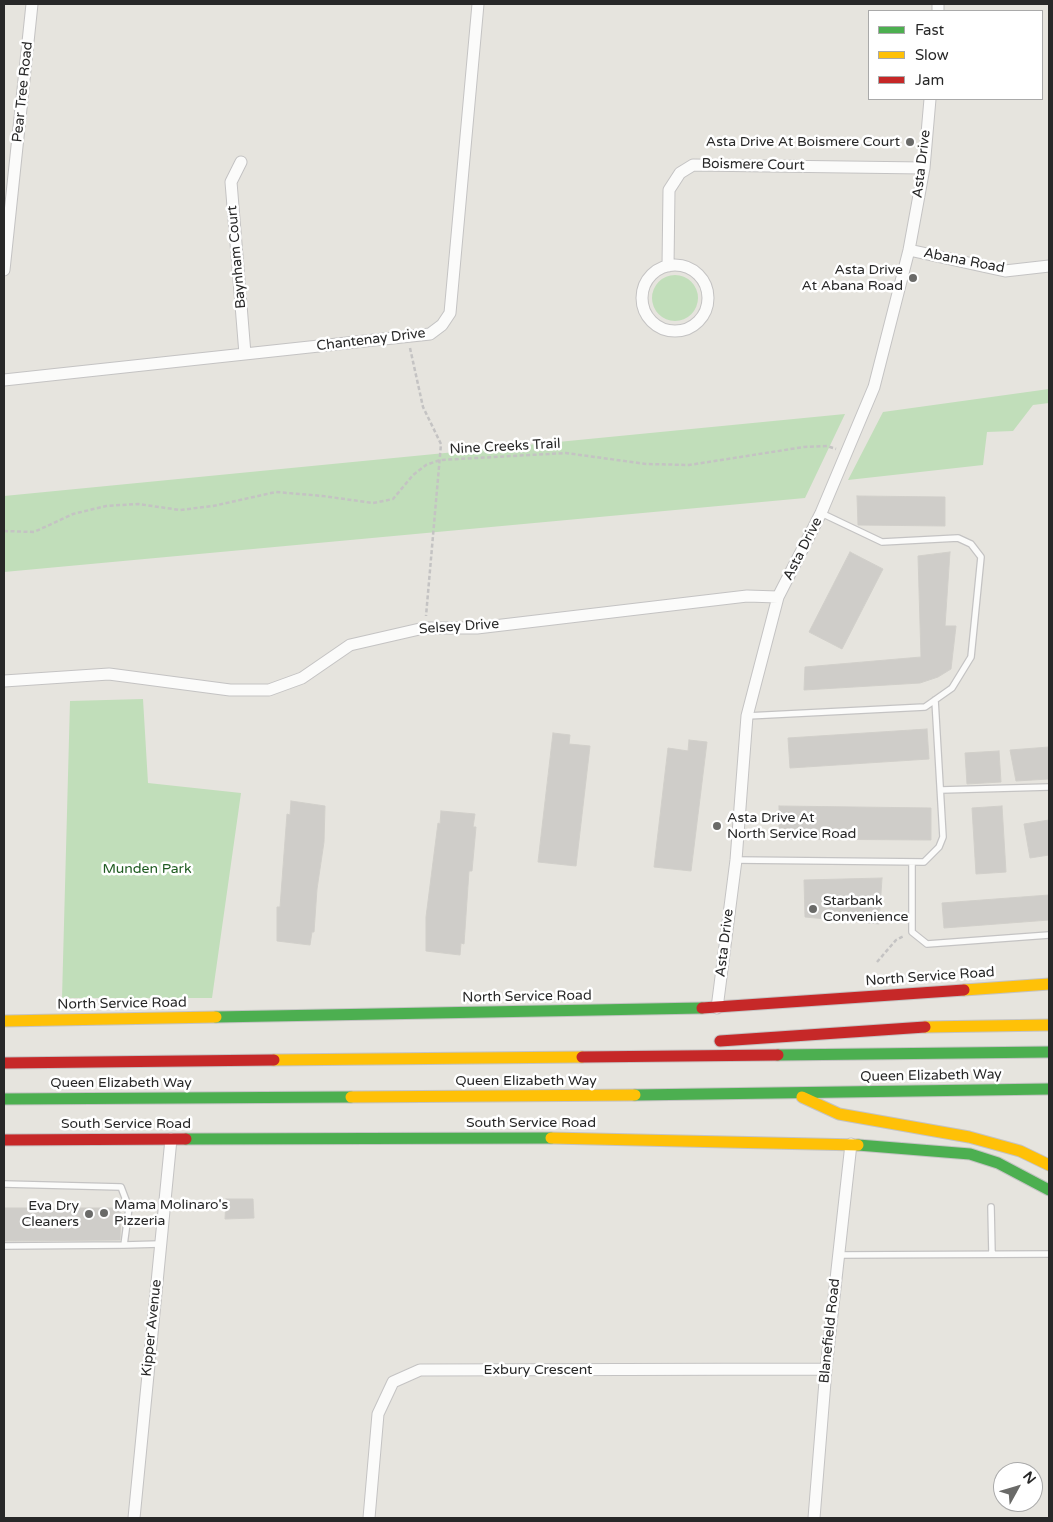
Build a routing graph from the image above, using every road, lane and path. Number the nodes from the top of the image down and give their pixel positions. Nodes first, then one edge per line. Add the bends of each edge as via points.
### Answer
1 (32, 4) edge
2 (478, 4) edge
3 (930, 100) edge
4 (241, 162) dead end
5 (924, 168) junction
6 (909, 250) junction
7 (668, 266) junction
8 (1049, 266) edge
9 (4, 270) edge
10 (407, 337) junction
11 (245, 354) junction
12 (4, 380) edge
13 (847, 452) junction
14 (440, 460) junction
15 (821, 513) junction
16 (4, 532) edge
17 (778, 597) junction
18 (424, 628) junction
19 (4, 681) edge
20 (935, 700) junction
21 (747, 716) junction
22 (1049, 787) edge
23 (941, 790) junction
24 (736, 860) junction
25 (912, 862) junction
26 (912, 932) junction
27 (1049, 935) edge
28 (877, 962) dead end
29 (1049, 984) edge
30 (717, 1008) junction
31 (4, 1022) edge
32 (1049, 1025) edge
33 (710, 1042) dead end
34 (681, 1044) dead end
35 (1049, 1052) edge
36 (578, 1056) junction
37 (4, 1063) edge
38 (1049, 1089) edge
39 (794, 1094) junction
40 (4, 1099) edge
41 (171, 1139) junction
42 (4, 1140) edge
43 (851, 1144) junction
44 (1049, 1166) edge
45 (4, 1184) edge
46 (1049, 1190) edge
47 (991, 1207) dead end
48 (160, 1244) junction
49 (124, 1245) junction
50 (4, 1246) edge
51 (992, 1254) junction
52 (1049, 1254) edge
53 (838, 1255) junction
54 (826, 1369) junction
55 (134, 1518) edge
56 (369, 1518) edge
57 (814, 1518) edge

1 - 9 street, Pear Tree Road
2 - 10 street, Chantenay Drive via 450,313 430,334
3 - 5 street, Asta Drive
4 - 11 street, Baynham Court via 230,182
5 - 6 street, Asta Drive
5 - 7 street, Boismere Court via 692,164 680,173 669,190
6 - 8 street, Abana Road via 1005,271
6 - 13 street, Asta Drive via 874,387
7 - 7 street via 653,274 643,288 644,311 660,328 670,332 682,331 692,327 703,316 708,292 701,278 689,268
10 - 11 street, Chantenay Drive
10 - 14 path via 424,407 441,444
11 - 12 street, Chantenay Drive
13 - 14 path, Nine Creeks Trail via 828,446 804,447 689,465 646,464 566,454
13 - 15 street, Asta Drive
14 - 16 path, Nine Creeks Trail via 413,475 393,499 373,503 276,492 180,510 138,504 106,506 73,514 34,532
14 - 18 path
15 - 17 street, Asta Drive
15 - 20 lane via 882,542 958,538 970,544 981,557 971,657 952,688
17 - 18 street, Selsey Drive via 747,596 477,628
17 - 21 street, Asta Drive
18 - 19 street, Selsey Drive via 350,645 302,678 269,690 230,690 109,674
20 - 21 lane via 925,707
20 - 23 lane
21 - 24 street, Asta Drive
22 - 23 lane
23 - 25 lane via 943,837 940,847 924,862
24 - 25 lane
24 - 30 street, Asta Drive
25 - 26 lane
26 - 27 lane via 927,944
26 - 28 path via 896,940
29 - 30 main road, North Service Road
30 - 31 main road, North Service Road
32 - 33 main road via 905,1027
34 - 36 main road
35 - 36 main road, Queen Elizabeth Way
36 - 37 main road, Queen Elizabeth Way
38 - 39 main road, Queen Elizabeth Way
39 - 40 main road, Queen Elizabeth Way
39 - 44 main road via 839,1114 969,1137 1020,1151
41 - 42 main road, South Service Road
41 - 43 main road, South Service Road via 588,1138
41 - 48 street, Kipper Avenue
43 - 46 main road, South Service Road via 970,1154 1019,1172
43 - 53 street, Blanefield Road
45 - 49 lane via 121,1187 129,1208
47 - 51 lane
48 - 49 lane
48 - 55 street, Kipper Avenue
49 - 50 lane
51 - 52 lane
51 - 53 lane
53 - 54 street, Blanefield Road
54 - 56 street, Exbury Crescent via 420,1370 393,1382 378,1414
54 - 57 street, Blanefield Road

